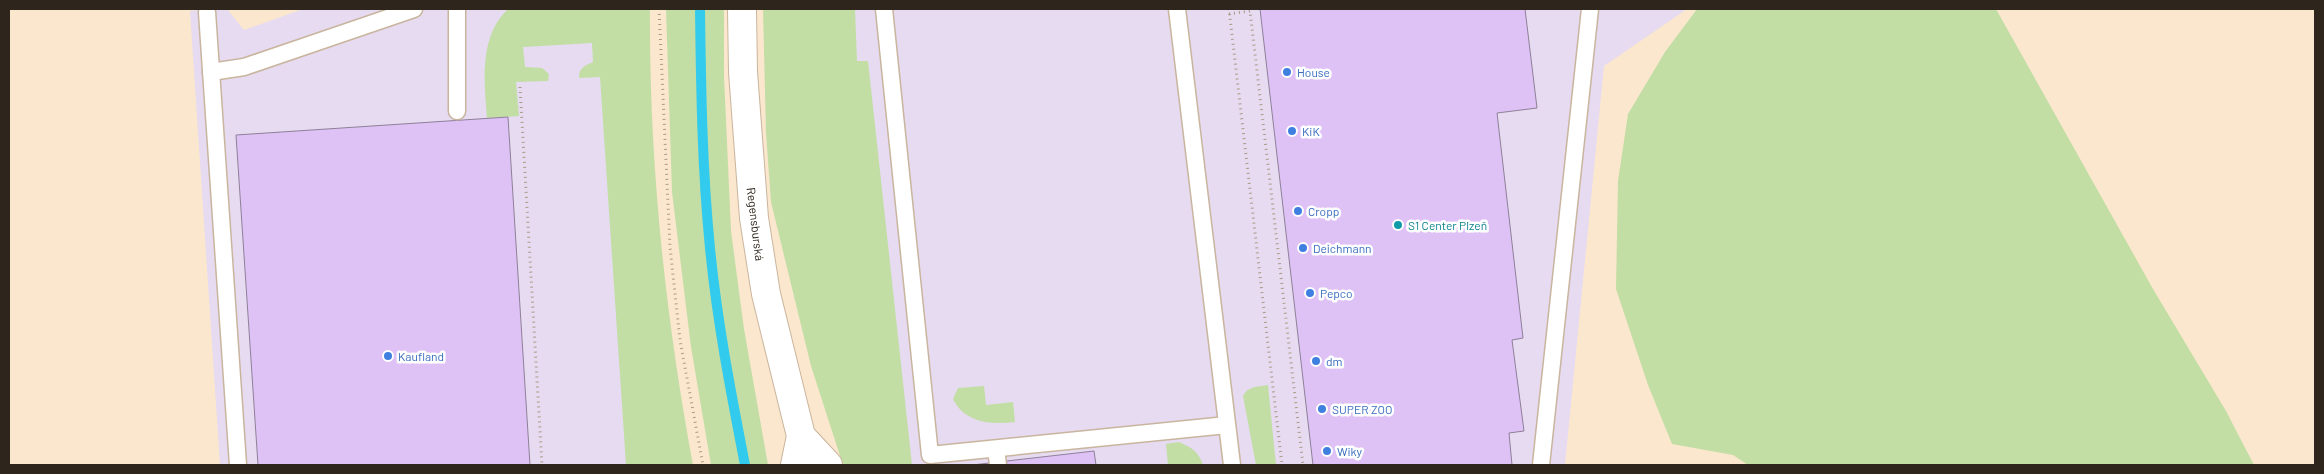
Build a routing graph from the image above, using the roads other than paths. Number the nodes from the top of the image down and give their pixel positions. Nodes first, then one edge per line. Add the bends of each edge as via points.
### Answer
1 (414, 9) edge
2 (457, 9) edge
3 (742, 9) edge
4 (884, 9) edge
5 (1177, 9) edge
6 (1590, 9) edge
7 (207, 12) dead end
8 (211, 72) junction
9 (457, 111) dead end
10 (1227, 425) junction
11 (801, 436) junction
12 (996, 449) junction
13 (238, 465) edge
14 (795, 465) edge
15 (828, 465) edge
16 (998, 465) edge
17 (1232, 465) edge
18 (1541, 465) edge

1 - 8 lane via 244,67
2 - 9 lane
3 - 11 main road, Regensburská via 743,72 754,218 766,294
4 - 12 lane via 930,455
5 - 10 lane
6 - 18 lane
7 - 8 lane
8 - 13 lane
10 - 12 lane
10 - 17 lane
11 - 14 main road, Regensburská
11 - 15 main road, Regensburská
12 - 16 lane

